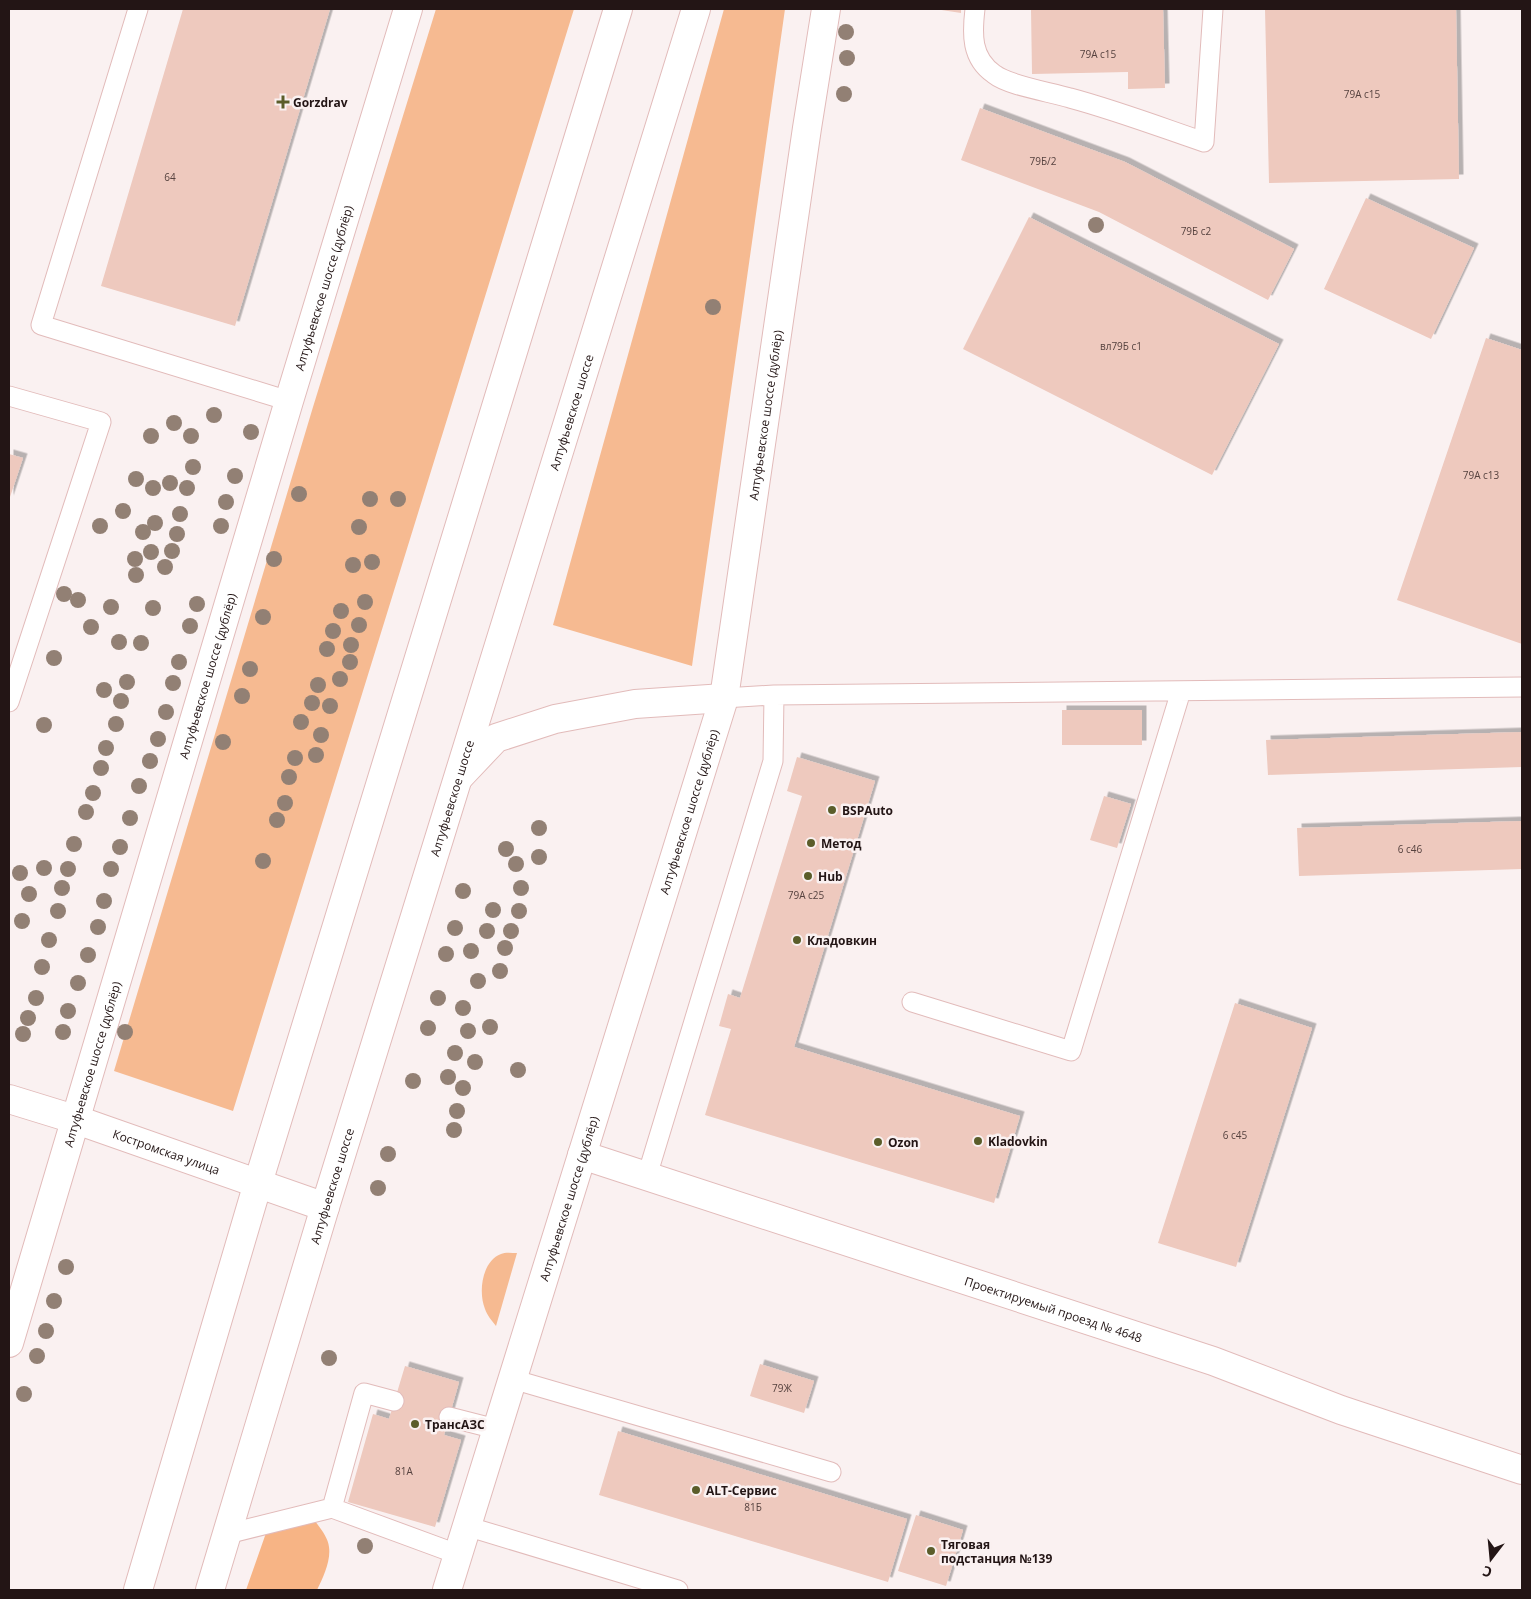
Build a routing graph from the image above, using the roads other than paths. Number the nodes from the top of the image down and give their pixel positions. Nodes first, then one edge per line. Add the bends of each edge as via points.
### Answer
1 (138, 9) edge
2 (408, 9) edge
3 (618, 9) edge
4 (696, 9) edge
5 (826, 9) edge
6 (975, 9) edge
7 (1213, 9) edge
8 (9, 396) edge
9 (289, 402) junction
10 (1522, 687) edge
11 (1181, 692) junction
12 (774, 695) junction
13 (724, 698) junction
14 (9, 702) edge
15 (460, 776) junction
16 (912, 1002) dead end
17 (9, 1099) edge
18 (74, 1119) junction
19 (582, 1155) junction
20 (647, 1176) junction
21 (258, 1183) junction
22 (325, 1207) junction
23 (9, 1343) edge
24 (512, 1379) junction
25 (394, 1401) dead end
26 (449, 1416) dead end
27 (496, 1429) junction
28 (1522, 1470) edge
29 (831, 1472) dead end
30 (332, 1508) junction
31 (466, 1526) junction
32 (227, 1534) junction
33 (457, 1554) junction
34 (138, 1590) edge
35 (210, 1590) edge
36 (446, 1590) edge
37 (678, 1590) edge

1 - 9 lane via 41,325
2 - 9 main road, Алтуфьевское шоссе (дублёр)
3 - 21 main road
4 - 15 main road, Алтуфьевское шоссе
5 - 13 main road, Алтуфьевское шоссе (дублёр)
6 - 7 lane via 973,44 994,74 1204,142
8 - 14 lane via 101,422
9 - 18 main road, Алтуфьевское шоссе (дублёр)
10 - 11 lane
11 - 12 lane
11 - 16 lane via 1072,1051
12 - 13 lane
12 - 20 lane via 774,761
13 - 15 main road via 635,704 555,719 496,738
13 - 19 main road, Алтуфьевское шоссе (дублёр)
15 - 22 main road, Алтуфьевское шоссе
17 - 18 main road, Костромская улица
18 - 21 main road, Костромская улица
18 - 23 main road, Алтуфьевское шоссе (дублёр)
19 - 20 main road, Проектируемый проезд № 4648
19 - 24 main road, Алтуфьевское шоссе (дублёр)
20 - 28 main road, Проектируемый проезд № 4648 via 1213,1361 1341,1410
21 - 22 main road, Костромская улица
21 - 34 main road
22 - 32 main road, Алтуфьевское шоссе
24 - 27 main road, Алтуфьевское шоссе (дублёр)
24 - 29 lane
25 - 30 lane via 364,1393
26 - 27 lane
27 - 31 main road, Алтуфьевское шоссе (дублёр)
30 - 32 lane
30 - 33 lane
31 - 33 main road, Алтуфьевское шоссе (дублёр)
31 - 37 lane
32 - 35 main road, Алтуфьевское шоссе
33 - 36 main road, Алтуфьевское шоссе (дублёр)

